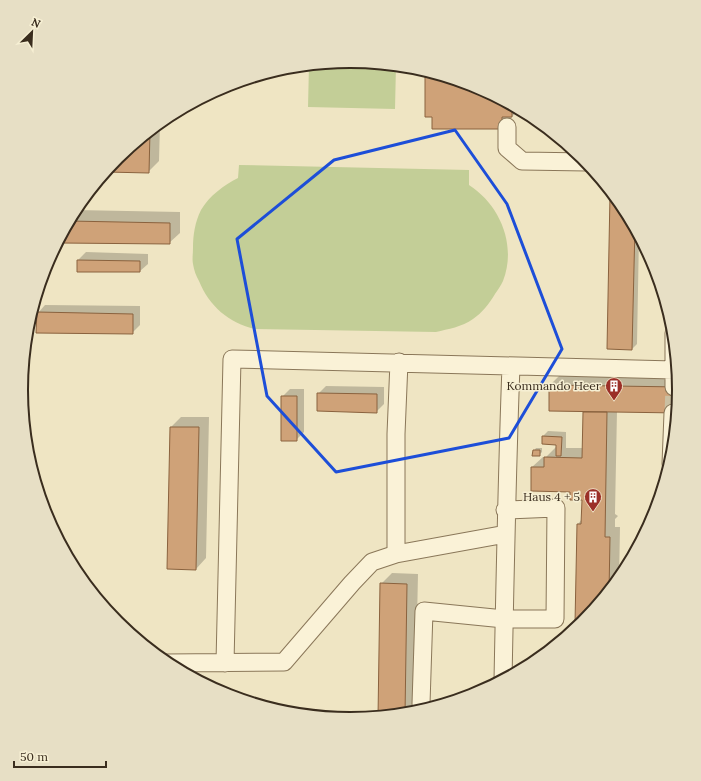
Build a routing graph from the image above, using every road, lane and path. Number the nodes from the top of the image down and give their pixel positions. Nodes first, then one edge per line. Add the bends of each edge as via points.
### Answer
1 (507, 127) dead end
2 (579, 162) edge
3 (399, 362) junction
4 (510, 366) junction
5 (672, 370) edge
6 (506, 510) junction
7 (506, 534) junction
8 (396, 554) junction
9 (504, 619) junction
10 (178, 663) edge
11 (225, 663) junction
12 (503, 675) edge
13 (422, 705) edge

1 - 2 lane via 507,148 522,161
3 - 4 lane
3 - 8 lane
3 - 11 lane via 232,359
4 - 5 lane
4 - 6 lane
6 - 7 lane
6 - 9 lane via 556,508 556,603 555,619
7 - 8 lane
7 - 9 lane
8 - 11 lane via 372,562 284,662
9 - 12 lane
9 - 13 lane via 424,612
10 - 11 lane

